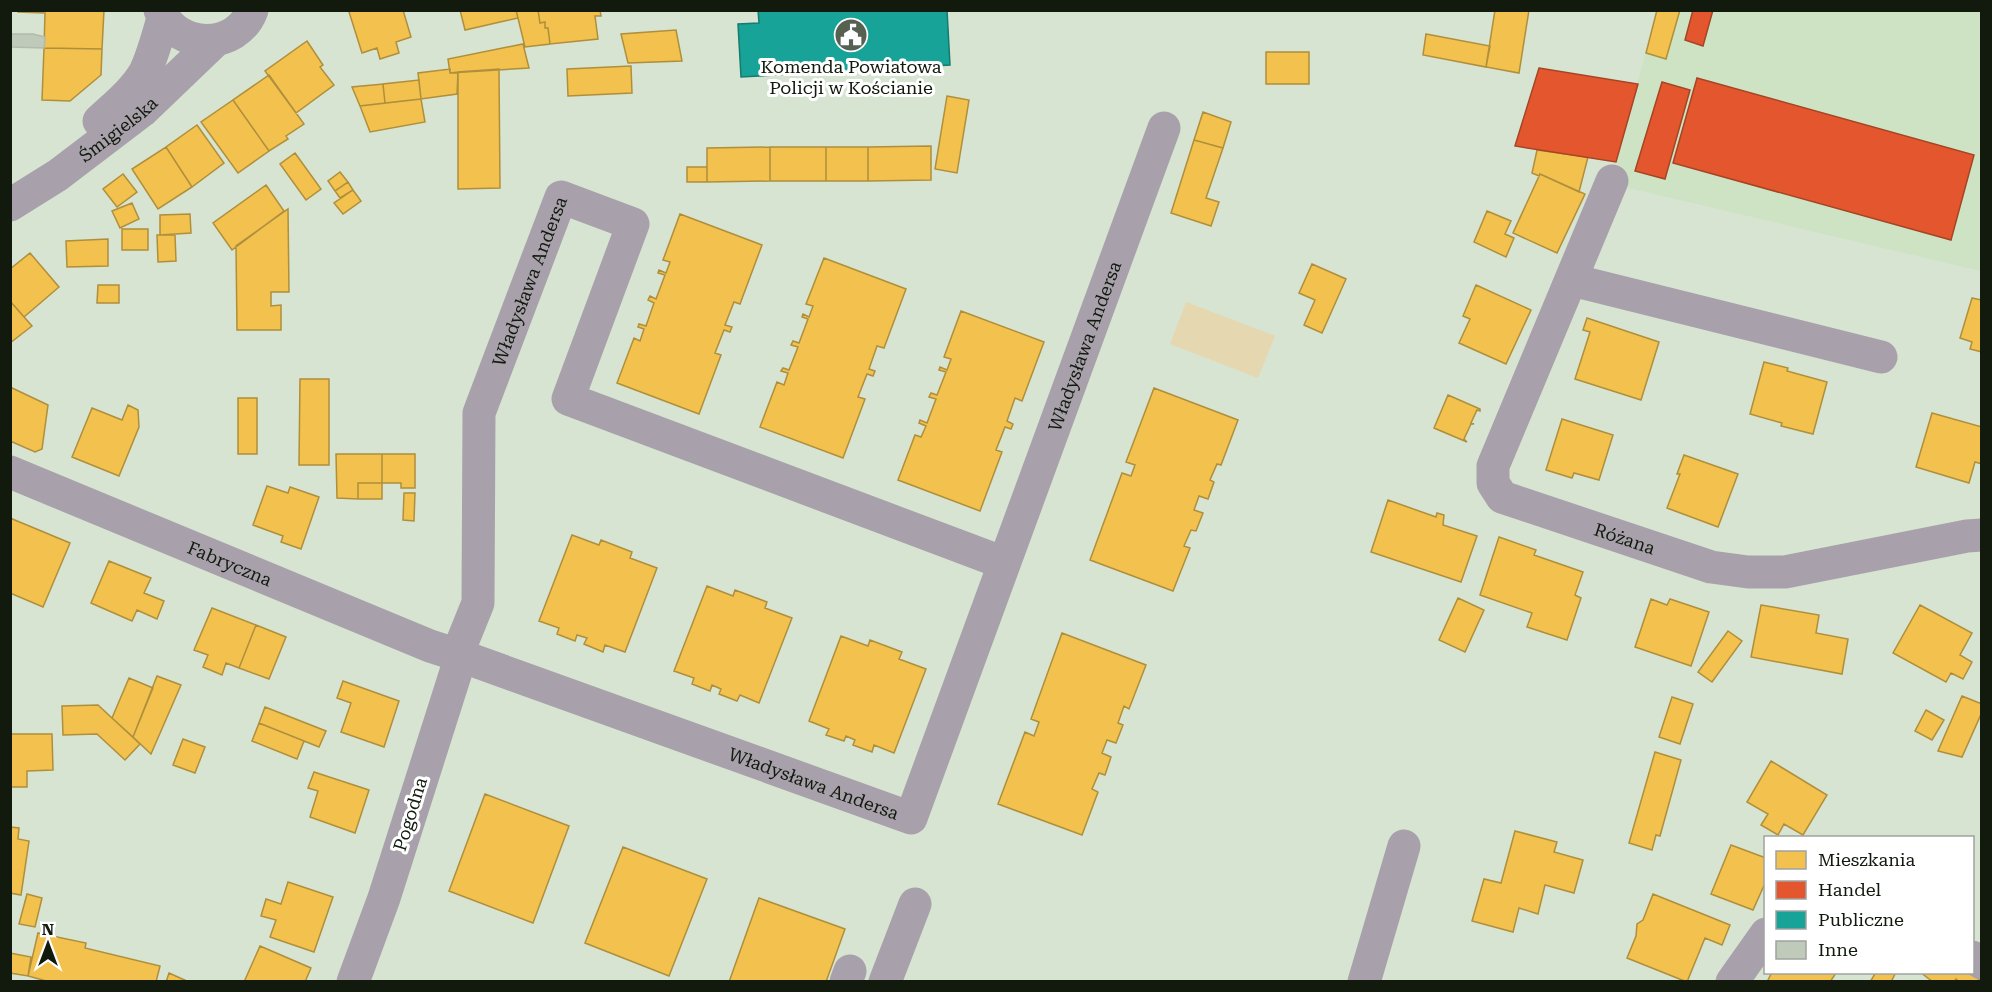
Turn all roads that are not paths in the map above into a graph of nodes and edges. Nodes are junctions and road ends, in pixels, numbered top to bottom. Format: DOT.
graph roads {
  1 [pos="254,12"];
  2 [pos="161,14"];
  3 [pos="215,41"];
  4 [pos="1164,128"];
  5 [pos="1612,181"];
  6 [pos="10,204"];
  7 [pos="1572,280"];
  8 [pos="1881,357"];
  9 [pos="10,472"];
  10 [pos="1982,535"];
  11 [pos="1004,563"];
  12 [pos="456,655"];
  13 [pos="1404,846"];
  14 [pos="915,904"];
  15 [pos="1764,937"];
  16 [pos="353,981"];
  17 [pos="885,981"];
  18 [pos="1364,981"];
  19 [pos="1732,981"];
  1 -- 3 [label="street, Śmigielska"];
  2 -- 3 [label="street"];
  2 -- 6 [label="street, Śmigielska"];
  3 -- 6 [label="street, Śmigielska"];
  4 -- 11 [label="street, Władysława Andersa"];
  5 -- 7 [label="street, Różana"];
  7 -- 8 [label="street"];
  7 -- 10 [label="street, Różana"];
  9 -- 12 [label="street, Fabryczna"];
  11 -- 12 [label="street, Władysława Andersa"];
  11 -- 12 [label="street, Władysława Andersa"];
  12 -- 16 [label="street, Pogodna"];
  13 -- 18 [label="street"];
  14 -- 17 [label="street"];
  15 -- 19 [label="street"];
}
